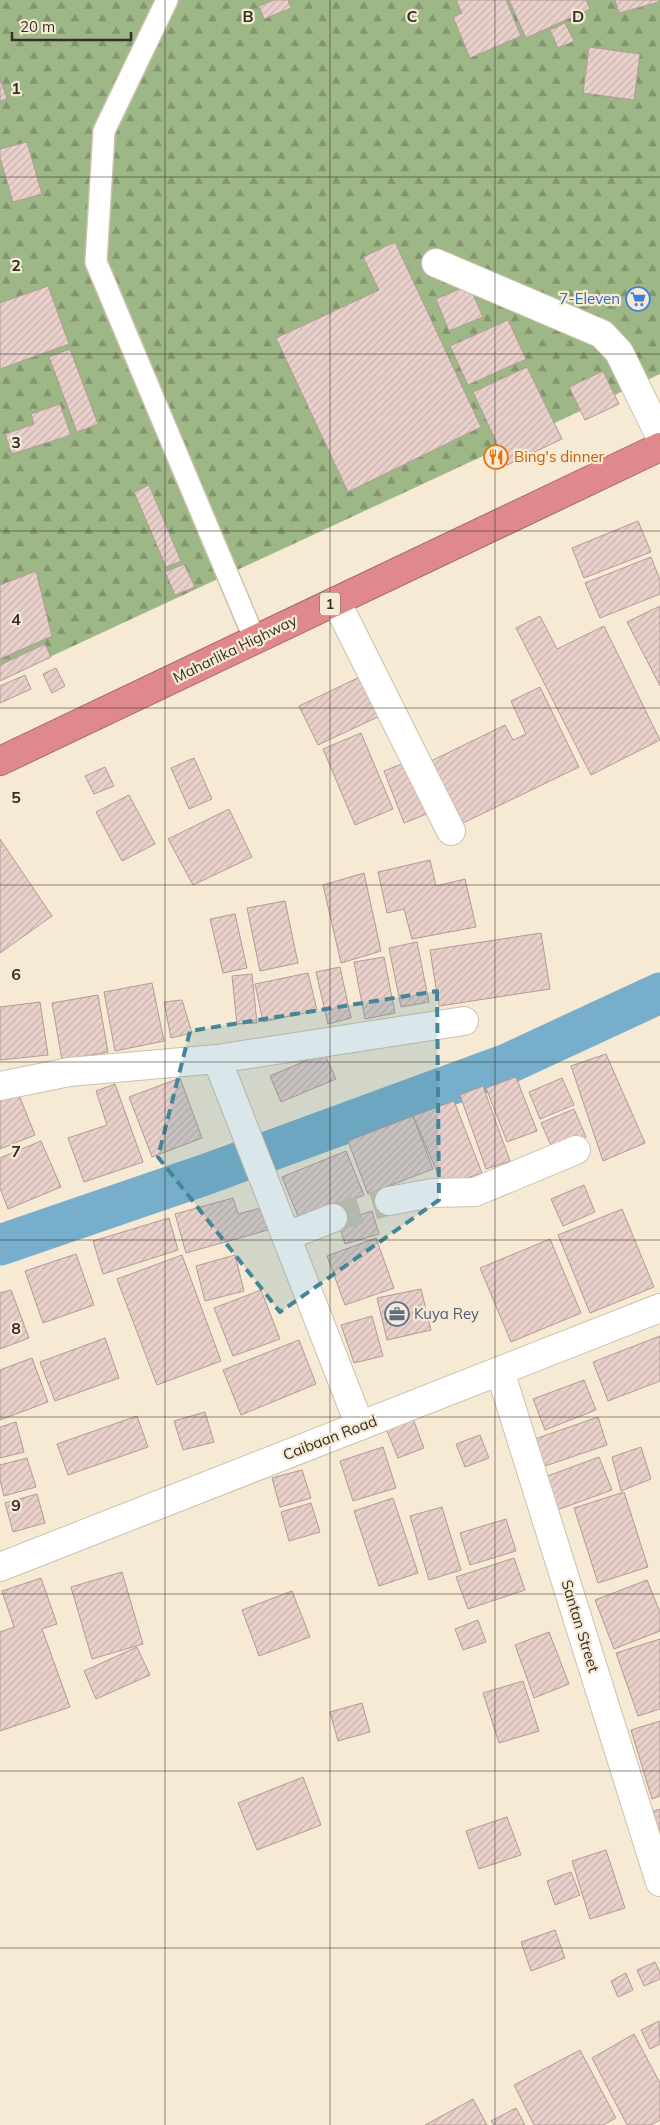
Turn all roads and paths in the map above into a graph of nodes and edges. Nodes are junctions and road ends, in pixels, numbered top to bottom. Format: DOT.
graph roads {
  1 [pos="167,0"];
  2 [pos="436,263"];
  3 [pos="660,436"];
  4 [pos="660,447"];
  5 [pos="336,601"];
  6 [pos="255,640"];
  7 [pos="0,761"];
  8 [pos="451,830"];
  9 [pos="464,1021"];
  10 [pos="217,1059"];
  11 [pos="0,1086"];
  12 [pos="576,1150"];
  13 [pos="389,1201"];
  14 [pos="333,1218"];
  15 [pos="287,1236"];
  16 [pos="660,1308"];
  17 [pos="500,1371"];
  18 [pos="360,1426"];
  19 [pos="0,1567"];
  20 [pos="660,1882"];
  1 -- 6 [label="lane"];
  2 -- 3 [label="street"];
  4 -- 5 [label="highway, Maharlika Highway / 1"];
  5 -- 6 [label="highway, Maharlika Highway / 1"];
  5 -- 8 [label="street"];
  6 -- 7 [label="highway, Maharlika Highway / 1"];
  9 -- 10 [label="street"];
  10 -- 11 [label="street"];
  10 -- 15 [label="street"];
  12 -- 13 [label="street"];
  14 -- 15 [label="street"];
  15 -- 18 [label="street"];
  16 -- 17 [label="street, Caibaan Road"];
  17 -- 18 [label="street, Caibaan Road"];
  17 -- 20 [label="street, Santan Street"];
  18 -- 19 [label="street, Caibaan Road"];
}
